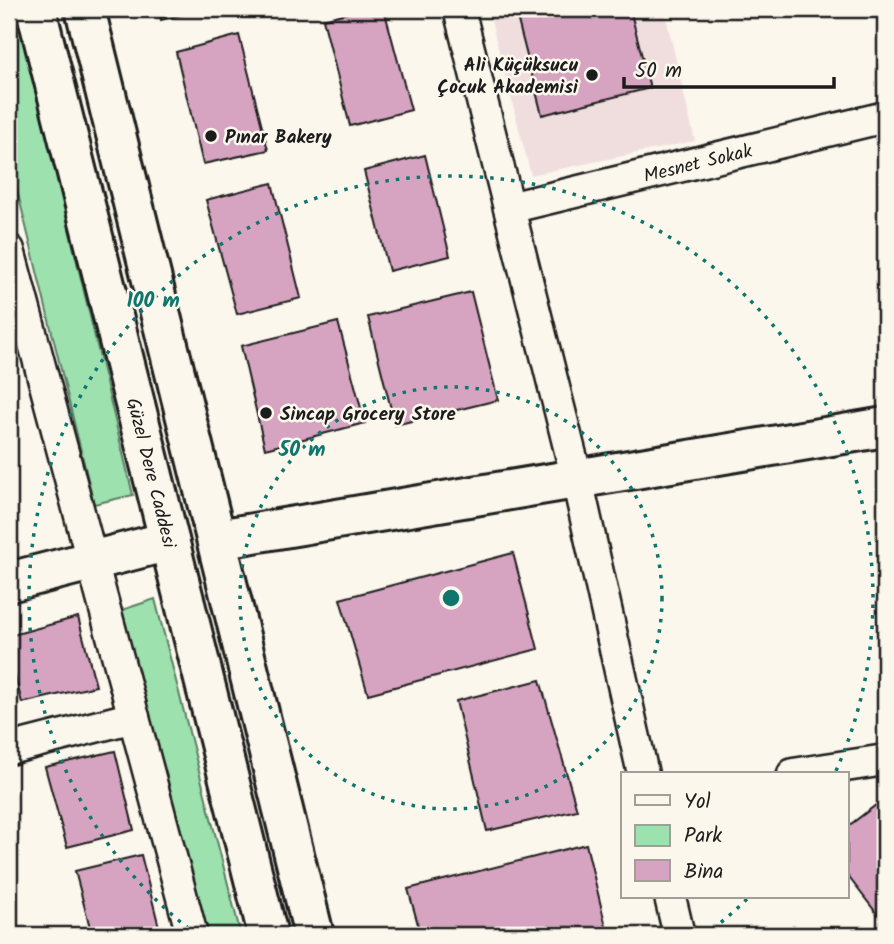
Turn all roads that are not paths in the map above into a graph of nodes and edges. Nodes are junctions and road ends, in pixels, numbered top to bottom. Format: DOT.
graph roads {
  1 [pos="36,9"];
  2 [pos="85,9"];
  3 [pos="458,9"];
  4 [pos="885,117"];
  5 [pos="509,208"];
  6 [pos="9,252"];
  7 [pos="885,427"];
  8 [pos="577,479"];
  9 [pos="218,539"];
  10 [pos="169,541"];
  11 [pos="92,561"];
  12 [pos="9,582"];
  13 [pos="134,717"];
  14 [pos="9,749"];
  15 [pos="885,760"];
  16 [pos="643,772"];
  17 [pos="806,772"];
  18 [pos="670,898"];
  19 [pos="192,935"];
  20 [pos="268,935"];
  21 [pos="314,935"];
  22 [pos="679,935"];
  1 -- 10 [label="main road, Güzel Dere Caddesi"];
  2 -- 9 [label="main road"];
  3 -- 5 [label="street"];
  4 -- 5 [label="street, Mesnet Sokak"];
  5 -- 8 [label="street"];
  6 -- 11 [label="street"];
  7 -- 8 [label="main road"];
  8 -- 9 [label="main road"];
  8 -- 16 [label="street"];
  9 -- 21 [label="main road"];
  10 -- 11 [label="main road"];
  10 -- 20 [label="main road, Güzel Dere Caddesi"];
  11 -- 12 [label="main road"];
  11 -- 13 [label="street"];
  13 -- 14 [label="street"];
  13 -- 19 [label="street"];
  15 -- 17 [label="street"];
  18 -- 22 [label="street"];
}
